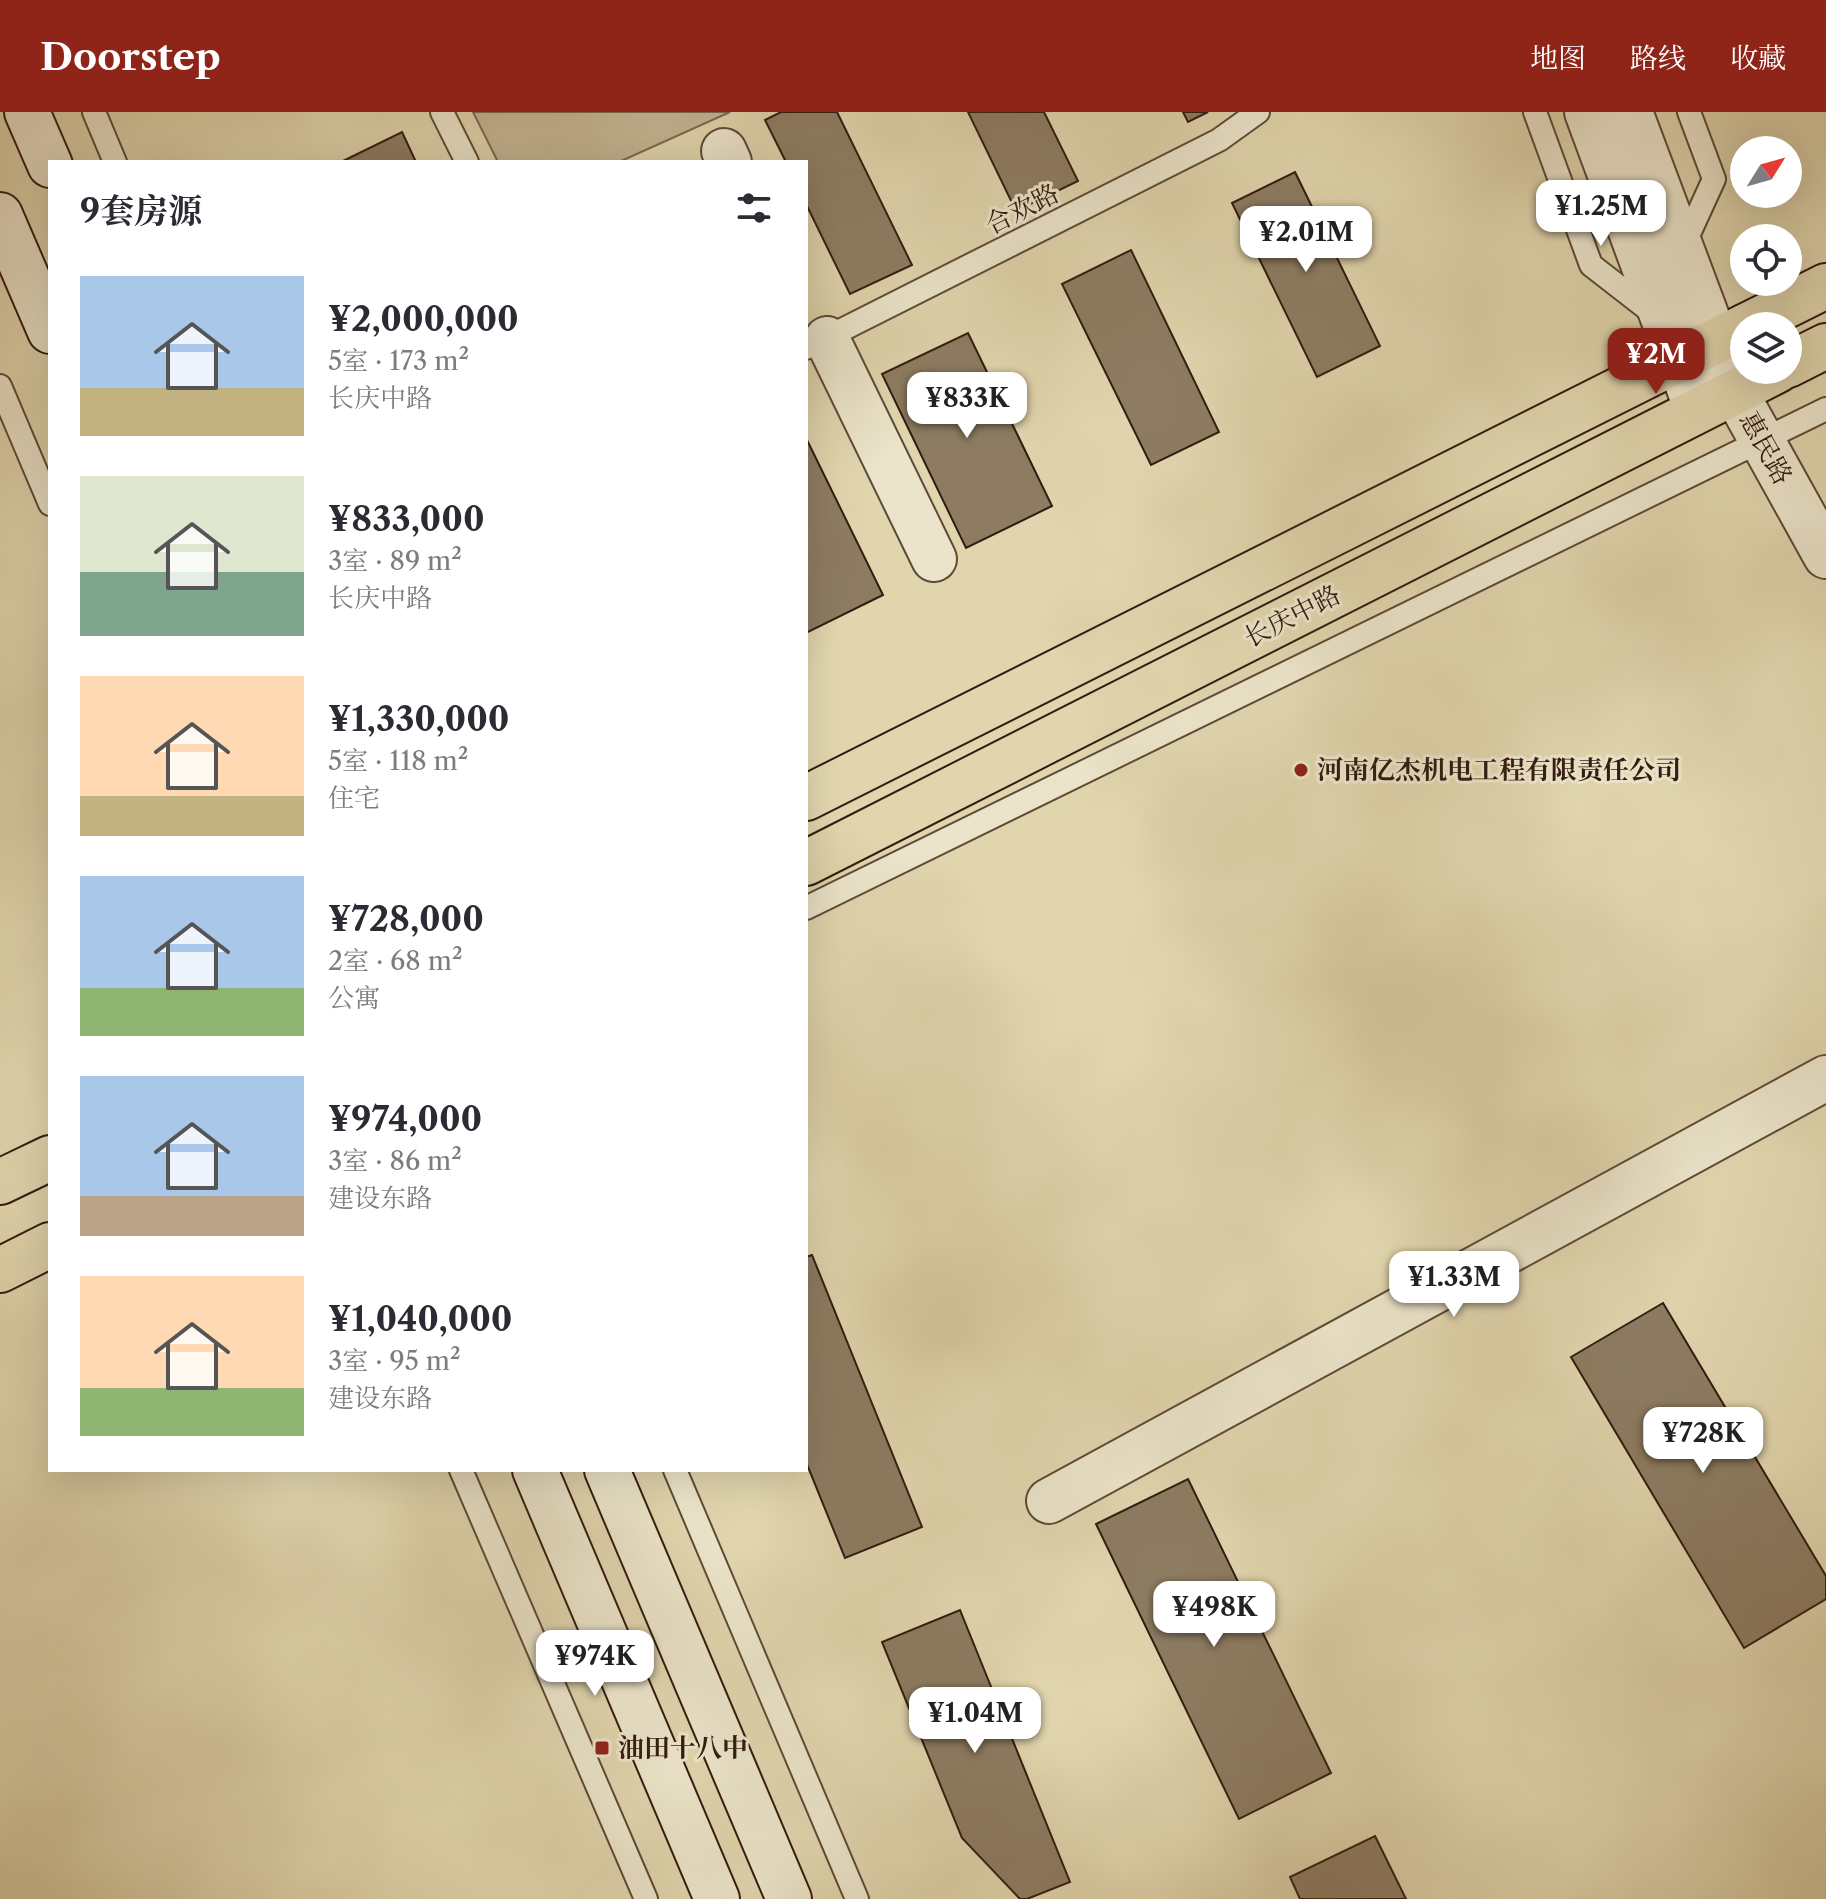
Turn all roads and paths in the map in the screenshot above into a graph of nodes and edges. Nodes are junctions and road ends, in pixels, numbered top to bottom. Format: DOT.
graph roads {
  1 [pos="27,112"];
  2 [pos="94,112"];
  3 [pos="442,112"];
  4 [pos="1258,112"];
  5 [pos="1535,112"];
  6 [pos="1587,112"];
  7 [pos="1630,112"];
  8 [pos="1689,112"];
  9 [pos="48,160"];
  10 [pos="114,160"];
  11 [pos="466,160"];
  12 [pos="0,215"];
  13 [pos="1681,250"];
  14 [pos="1826,286"];
  15 [pos="48,326"];
  16 [pos="1710,335"];
  17 [pos="814,338"];
  18 [pos="1826,346"];
  19 [pos="1802,358"];
  20 [pos="1750,384"];
  21 [pos="0,386"];
  22 [pos="1716,401"];
  23 [pos="1826,409"];
  24 [pos="1762,441"];
  25 [pos="48,499"];
  26 [pos="1826,556"];
  27 [pos="934,559"];
  28 [pos="808,797"];
  29 [pos="808,862"];
  30 [pos="808,907"];
  31 [pos="1826,1078"];
  32 [pos="48,1159"];
  33 [pos="0,1182"];
  34 [pos="48,1246"];
  35 [pos="0,1270"];
  36 [pos="462,1472"];
  37 [pos="536,1472"];
  38 [pos="608,1472"];
  39 [pos="676,1472"];
  40 [pos="1049,1501"];
  41 [pos="646,1899"];
  42 [pos="717,1899"];
  43 [pos="789,1899"];
  44 [pos="857,1899"];
  1 -- 9 [label="street"];
  2 -- 10 [label="lane"];
  3 -- 11 [label="lane"];
  4 -- 17 [label="lane, 合欢路"];
  5 -- 16 [label="lane"];
  6 -- 16 [label="street, 惠民路"];
  7 -- 13 [label="street, 惠民路"];
  8 -- 13 [label="lane"];
  12 -- 15 [label="street"];
  13 -- 16 [label="street, 惠民路"];
  14 -- 16 [label="main road"];
  16 -- 22 [label="street, 惠民路"];
  16 -- 28 [label="main road"];
  17 -- 27 [label="street"];
  18 -- 19 [label="main road"];
  20 -- 22 [label="main road, 长庆中路"];
  21 -- 25 [label="lane"];
  22 -- 24 [label="street, 惠民路"];
  22 -- 29 [label="main road, 长庆中路"];
  23 -- 24 [label="lane"];
  24 -- 26 [label="street, 惠民路"];
  24 -- 30 [label="lane"];
  31 -- 40 [label="street"];
  32 -- 33 [label="main road"];
  34 -- 35 [label="main road"];
  36 -- 41 [label="lane"];
  37 -- 42 [label="street"];
  38 -- 43 [label="street"];
  39 -- 44 [label="lane"];
}
